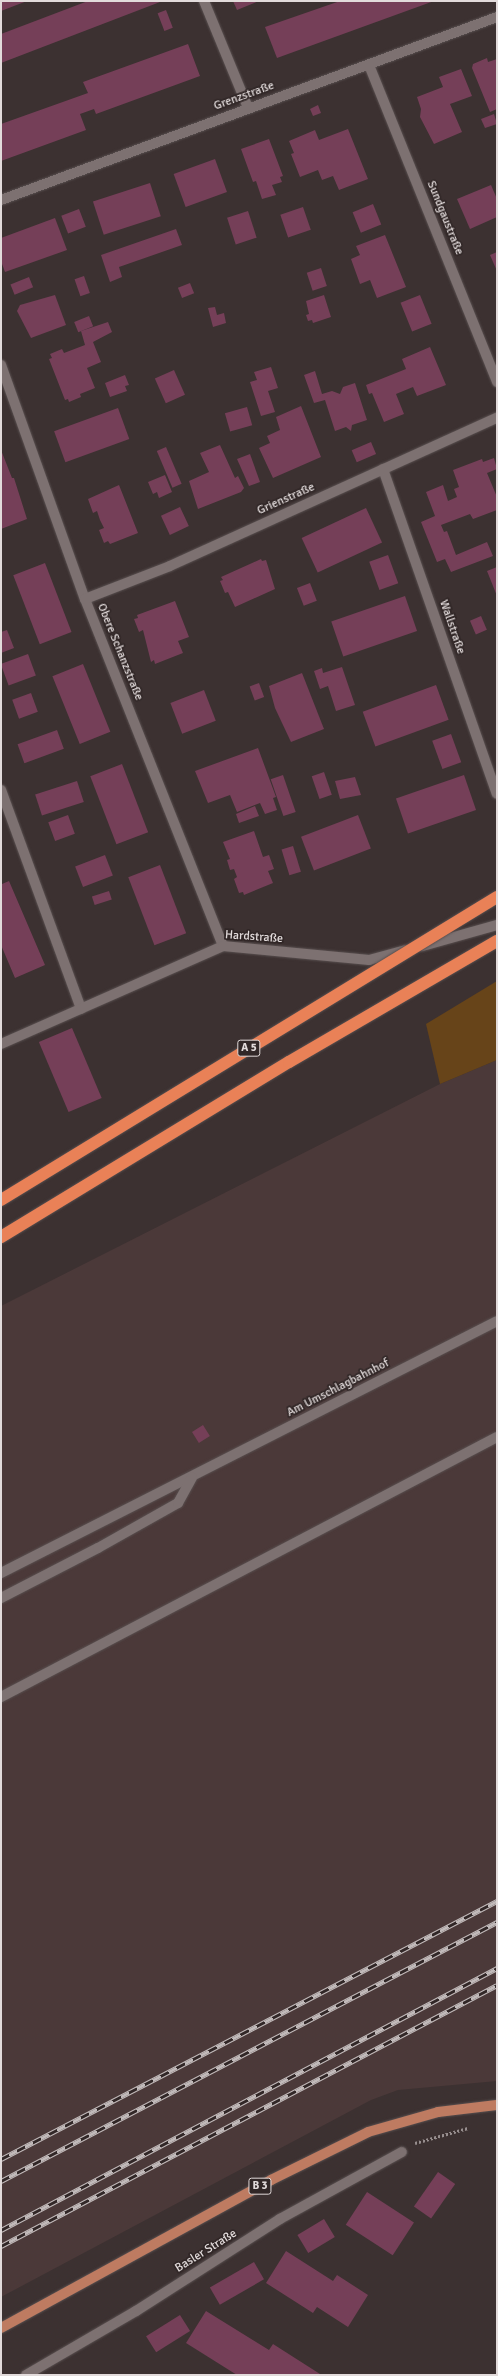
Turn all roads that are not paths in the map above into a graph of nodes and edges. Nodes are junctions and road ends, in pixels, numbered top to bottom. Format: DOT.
graph roads {
  1 [pos="204,1"];
  2 [pos="497,18"];
  3 [pos="368,65"];
  4 [pos="248,108"];
  5 [pos="1,200"];
  6 [pos="1,365"];
  7 [pos="497,382"];
  8 [pos="497,418"];
  9 [pos="383,469"];
  10 [pos="85,599"];
  11 [pos="1,790"];
  12 [pos="497,794"];
  13 [pos="497,896"];
  14 [pos="497,925"];
  15 [pos="497,941"];
  16 [pos="223,946"];
  17 [pos="81,1009"];
  18 [pos="1,1044"];
  19 [pos="1,1200"];
  20 [pos="1,1237"];
  21 [pos="497,1321"];
  22 [pos="497,1437"];
  23 [pos="192,1478"];
  24 [pos="1,1574"];
  25 [pos="1,1598"];
  26 [pos="1,1697"];
  27 [pos="497,2105"];
  28 [pos="402,2152"];
  29 [pos="1,2328"];
  30 [pos="26,2375"];
  1 -- 4 [label="street"];
  2 -- 3 [label="street, Grenzstraße"];
  3 -- 4 [label="street, Grenzstraße"];
  3 -- 7 [label="street, Sundgaustraße"];
  4 -- 5 [label="street, Grenzstraße"];
  6 -- 10 [label="street, Obere Schanzstraße"];
  8 -- 9 [label="street, Grienstraße"];
  9 -- 10 [label="street, Grienstraße"];
  9 -- 12 [label="street, Wallstraße"];
  10 -- 16 [label="street, Obere Schanzstraße"];
  11 -- 17 [label="street"];
  13 -- 19 [label="highway, A 5, bridge"];
  14 -- 16 [label="street, Hardstraße"];
  15 -- 20 [label="highway"];
  16 -- 17 [label="street, Hardstraße"];
  17 -- 18 [label="street, Hardstraße"];
  21 -- 23 [label="street, Am Umschlagbahnhof"];
  22 -- 26 [label="street"];
  23 -- 24 [label="street, Am Umschlagbahnhof"];
  23 -- 25 [label="street"];
  27 -- 29 [label="main road, B 3"];
  28 -- 30 [label="street, Basler Straße"];
}
